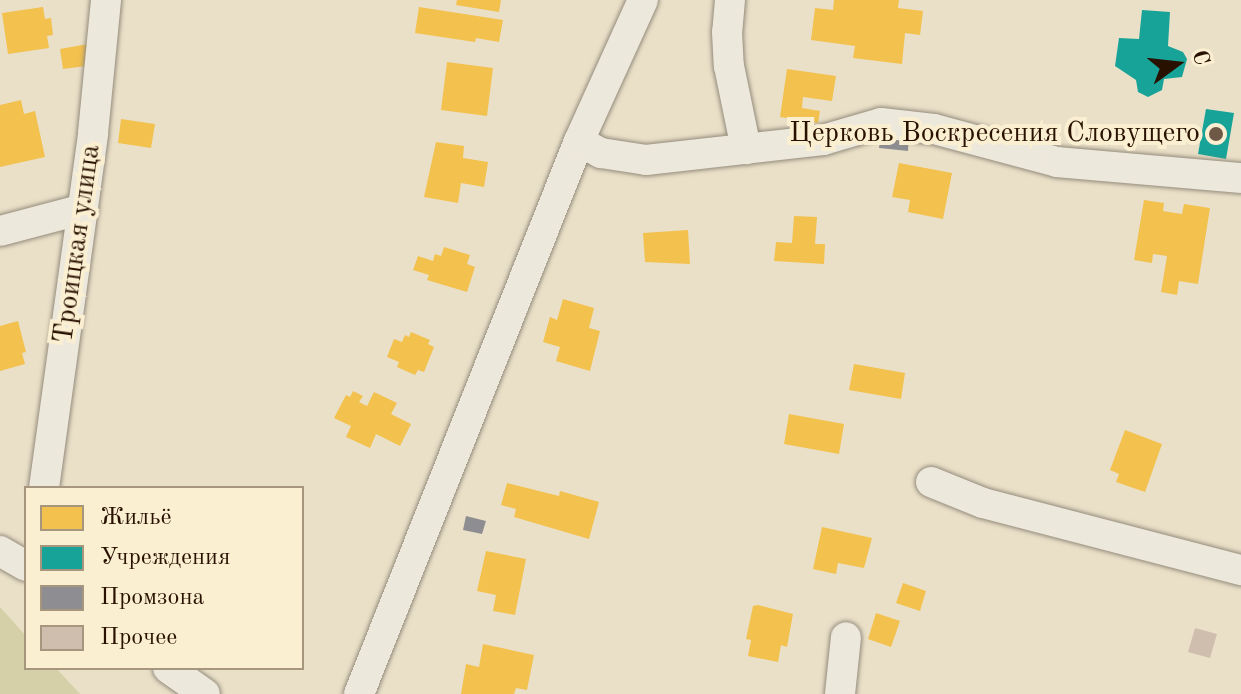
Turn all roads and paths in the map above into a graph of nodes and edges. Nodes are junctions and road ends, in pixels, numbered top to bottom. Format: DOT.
graph roads {
  1 [pos="106,0"];
  2 [pos="643,0"];
  3 [pos="730,0"];
  4 [pos="579,141"];
  5 [pos="746,149"];
  6 [pos="1241,178"];
  7 [pos="83,209"];
  8 [pos="0,231"];
  9 [pos="931,482"];
  10 [pos="44,486"];
  11 [pos="1241,570"];
  12 [pos="846,637"];
  13 [pos="171,670"];
  14 [pos="205,694"];
  15 [pos="359,694"];
  16 [pos="840,694"];
  1 -- 7 [label="street, Троицкая улица"];
  2 -- 4 [label="street"];
  3 -- 5 [label="street"];
  4 -- 5 [label="street"];
  4 -- 15 [label="street"];
  5 -- 6 [label="street"];
  7 -- 8 [label="street"];
  7 -- 10 [label="street, Троицкая улица"];
  9 -- 11 [label="street"];
  12 -- 16 [label="street"];
  13 -- 14 [label="street"];
}
